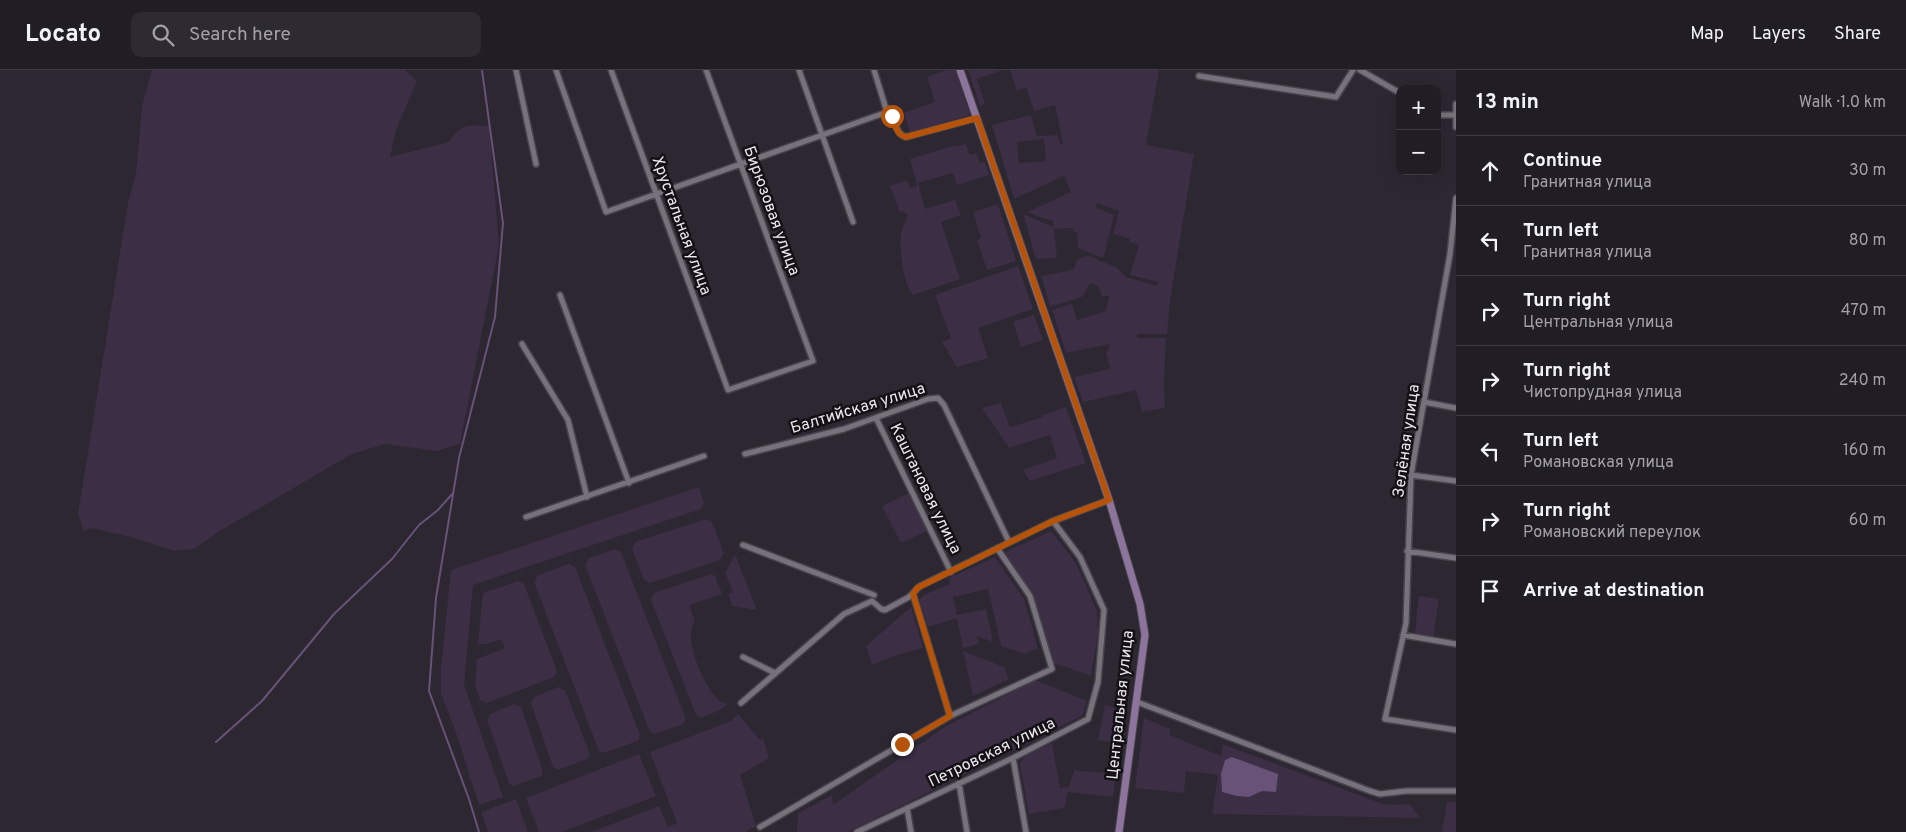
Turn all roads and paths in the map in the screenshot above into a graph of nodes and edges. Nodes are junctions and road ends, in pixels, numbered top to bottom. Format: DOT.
graph roads {
  1 [pos="516,70"];
  2 [pos="556,70"];
  3 [pos="611,70"];
  4 [pos="706,70"];
  5 [pos="799,70"];
  6 [pos="874,70"];
  7 [pos="960,70"];
  8 [pos="1353,70"];
  9 [pos="1360,70"];
  10 [pos="1199,76"];
  11 [pos="1396,91"];
  12 [pos="1456,104"];
  13 [pos="888,112"];
  14 [pos="1441,115"];
  15 [pos="1455,115"];
  16 [pos="977,118"];
  17 [pos="1456,127"];
  18 [pos="822,136"];
  19 [pos="536,164"];
  20 [pos="740,165"];
  21 [pos="657,194"];
  22 [pos="1456,198"];
  23 [pos="853,222"];
  24 [pos="1453,254"];
  25 [pos="560,295"];
  26 [pos="522,344"];
  27 [pos="728,390"];
  28 [pos="1424,402"];
  29 [pos="1456,408"];
  30 [pos="876,418"];
  31 [pos="745,454"];
  32 [pos="704,456"];
  33 [pos="1411,475"];
  34 [pos="1456,481"];
  35 [pos="629,483"];
  36 [pos="587,497"];
  37 [pos="1109,500"];
  38 [pos="526,517"];
  39 [pos="1053,521"];
  40 [pos="1009,542"];
  41 [pos="743,545"];
  42 [pos="997,548"];
  43 [pos="1407,551"];
  44 [pos="1456,558"];
  45 [pos="951,572"];
  46 [pos="913,594"];
  47 [pos="874,595"];
  48 [pos="1403,635"];
  49 [pos="1456,644"];
  50 [pos="743,657"];
  51 [pos="775,673"];
  52 [pos="1137,702"];
  53 [pos="741,703"];
  54 [pos="950,716"];
  55 [pos="1456,730"];
  56 [pos="1013,758"];
  57 [pos="959,784"];
  58 [pos="1456,791"];
  59 [pos="907,808"];
  60 [pos="760,827"];
  61 [pos="858,832"];
  62 [pos="911,832"];
  63 [pos="967,832"];
  64 [pos="1026,832"];
  65 [pos="1119,832"];
  1 -- 19 [label="street"];
  2 -- 21 [label="street"];
  3 -- 21 [label="street, Хрустальная улица"];
  4 -- 20 [label="street, Бирюзовая улица"];
  5 -- 18 [label="street"];
  6 -- 13 [label="street"];
  7 -- 16 [label="main road, Центральная улица"];
  8 -- 10 [label="street"];
  9 -- 11 [label="street"];
  12 -- 15 [label="street"];
  13 -- 16 [label="street"];
  13 -- 18 [label="street"];
  14 -- 15 [label="street"];
  15 -- 17 [label="street"];
  16 -- 37 [label="main road, Центральная улица"];
  18 -- 20 [label="street"];
  18 -- 23 [label="street"];
  20 -- 21 [label="street"];
  20 -- 27 [label="street, Бирюзовая улица"];
  21 -- 27 [label="street, Хрустальная улица"];
  22 -- 24 [label="street, Зелёная улица"];
  24 -- 28 [label="street, Зелёная улица"];
  25 -- 35 [label="street"];
  26 -- 36 [label="street"];
  28 -- 29 [label="street"];
  28 -- 33 [label="street, Зелёная улица"];
  30 -- 31 [label="street, Балтийская улица"];
  30 -- 40 [label="street, Балтийская улица"];
  30 -- 45 [label="street, Каштановая улица"];
  32 -- 35 [label="street"];
  33 -- 34 [label="street"];
  33 -- 43 [label="street, Зелёная улица"];
  35 -- 36 [label="street"];
  36 -- 38 [label="street"];
  37 -- 39 [label="street"];
  37 -- 52 [label="main road, Центральная улица"];
  39 -- 40 [label="street"];
  39 -- 56 [label="street, Петровская улица"];
  40 -- 42 [label="street"];
  41 -- 47 [label="street"];
  42 -- 45 [label="street"];
  42 -- 54 [label="street"];
  43 -- 44 [label="street"];
  43 -- 48 [label="street, Зелёная улица"];
  45 -- 46 [label="street"];
  46 -- 51 [label="street"];
  46 -- 54 [label="street"];
  48 -- 49 [label="street"];
  48 -- 55 [label="street, Зелёная улица"];
  50 -- 51 [label="street"];
  51 -- 53 [label="street"];
  52 -- 58 [label="street"];
  52 -- 65 [label="main road, Центральная улица"];
  54 -- 60 [label="street"];
  56 -- 57 [label="street, Петровская улица"];
  56 -- 64 [label="street"];
  57 -- 59 [label="street, Петровская улица"];
  57 -- 63 [label="street"];
  59 -- 61 [label="street, Петровская улица"];
  59 -- 62 [label="street"];
}
